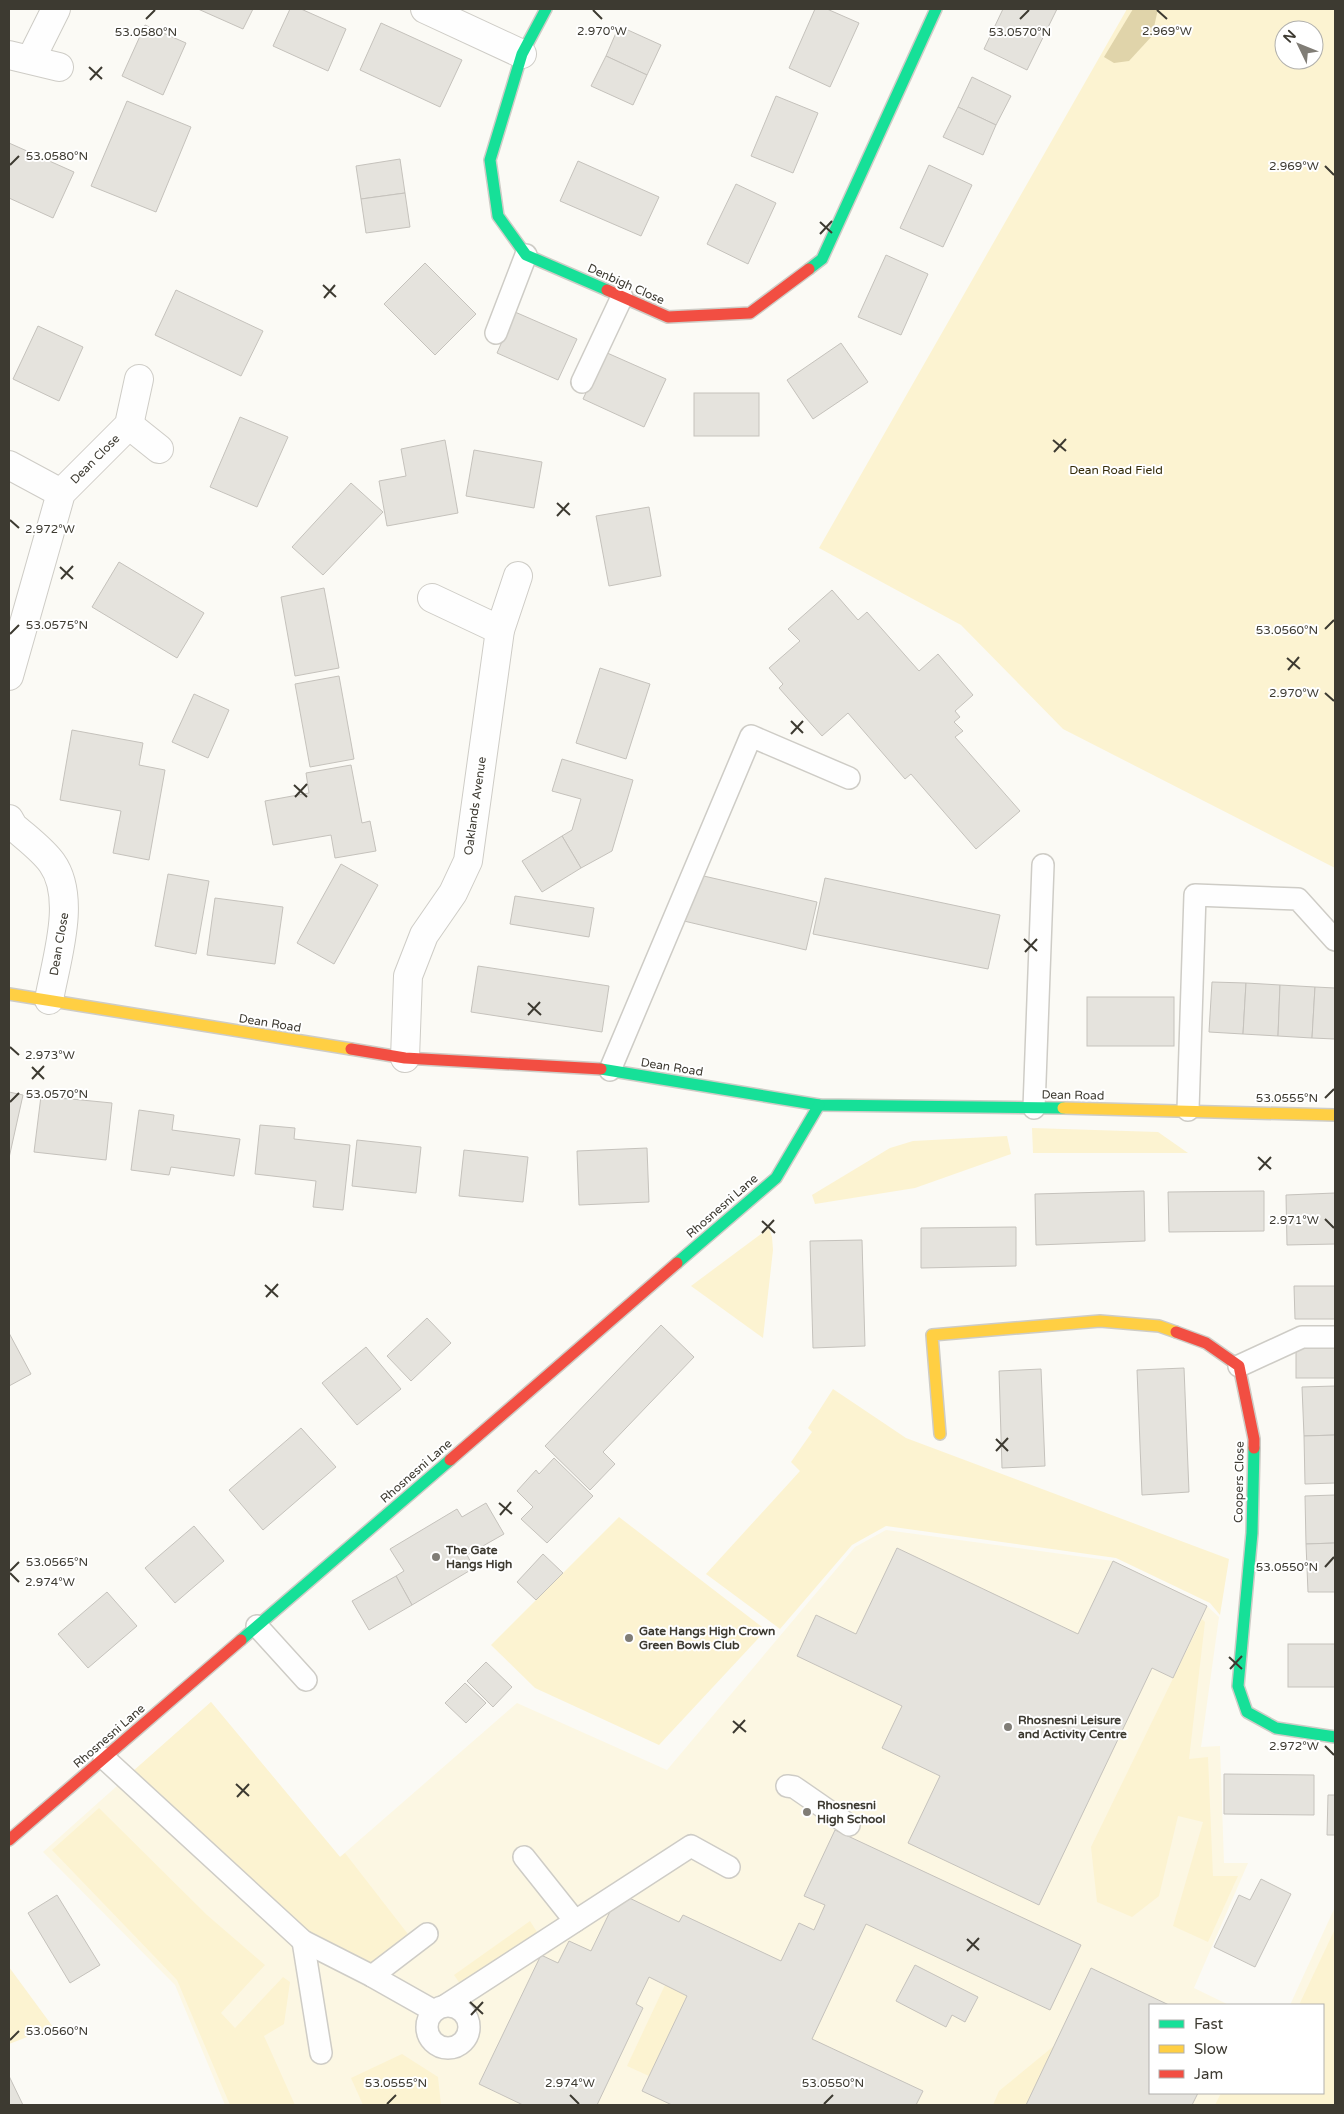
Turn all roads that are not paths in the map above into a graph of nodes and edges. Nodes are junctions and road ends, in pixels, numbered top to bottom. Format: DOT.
graph roads {
  1 [pos="56,9"];
  2 [pos="425,9"];
  3 [pos="546,9"];
  4 [pos="936,9"];
  5 [pos="522,54"];
  6 [pos="20,57"];
  7 [pos="59,67"];
  8 [pos="526,255"];
  9 [pos="622,297"];
  10 [pos="496,333"];
  11 [pos="139,379"];
  12 [pos="582,382"];
  13 [pos="129,425"];
  14 [pos="159,449"];
  15 [pos="9,465"];
  16 [pos="61,493"];
  17 [pos="518,576"];
  18 [pos="432,598"];
  19 [pos="500,630"];
  20 [pos="9,676"];
  21 [pos="849,778"];
  22 [pos="9,819"];
  23 [pos="1043,865"];
  24 [pos="1335,940"];
  25 [pos="9,994"];
  26 [pos="48,1000"];
  27 [pos="405,1058"];
  28 [pos="610,1070"];
  29 [pos="819,1105"];
  30 [pos="1034,1108"];
  31 [pos="1188,1110"];
  32 [pos="1335,1116"];
  33 [pos="1335,1337"];
  34 [pos="1238,1366"];
  35 [pos="940,1434"];
  36 [pos="257,1626"];
  37 [pos="306,1680"];
  38 [pos="1335,1737"];
  39 [pos="104,1758"];
  40 [pos="787,1786"];
  41 [pos="849,1825"];
  42 [pos="9,1840"];
  43 [pos="524,1857"];
  44 [pos="729,1867"];
  45 [pos="576,1921"];
  46 [pos="427,1934"];
  47 [pos="303,1942"];
  48 [pos="372,1976"];
  49 [pos="321,2053"];
  1 -- 6 [label="street"];
  2 -- 5 [label="street"];
  3 -- 5 [label="street"];
  4 -- 9 [label="street, Denbigh Close"];
  5 -- 8 [label="street"];
  6 -- 7 [label="street"];
  8 -- 9 [label="street, Denbigh Close"];
  8 -- 10 [label="lane"];
  9 -- 12 [label="lane"];
  11 -- 13 [label="street, Dean Close"];
  13 -- 14 [label="street, Dean Close"];
  13 -- 16 [label="street, Dean Close"];
  15 -- 16 [label="street, Dean Close"];
  16 -- 20 [label="street, Dean Close"];
  17 -- 19 [label="street, Oaklands Avenue"];
  18 -- 19 [label="street"];
  19 -- 27 [label="street, Oaklands Avenue"];
  21 -- 28 [label="lane"];
  22 -- 26 [label="street, Dean Close"];
  23 -- 30 [label="lane"];
  24 -- 31 [label="lane"];
  25 -- 26 [label="street, Dean Road"];
  26 -- 27 [label="street, Dean Road"];
  27 -- 28 [label="street, Dean Road"];
  28 -- 29 [label="street, Dean Road"];
  29 -- 30 [label="street, Dean Road"];
  29 -- 36 [label="street, Rhosnesni Lane"];
  30 -- 31 [label="street, Dean Road"];
  31 -- 32 [label="street, Dean Road"];
  33 -- 34 [label="lane"];
  34 -- 35 [label="street"];
  34 -- 38 [label="street, Coopers Close"];
  36 -- 37 [label="lane"];
  36 -- 39 [label="street, Rhosnesni Lane"];
  39 -- 42 [label="street, Rhosnesni Lane"];
  39 -- 47 [label="lane"];
  40 -- 41 [label="lane"];
  43 -- 45 [label="lane"];
  44 -- 45 [label="lane"];
  45 -- 48 [label="lane"];
  46 -- 48 [label="lane"];
  47 -- 48 [label="lane"];
  47 -- 49 [label="lane"];
}
